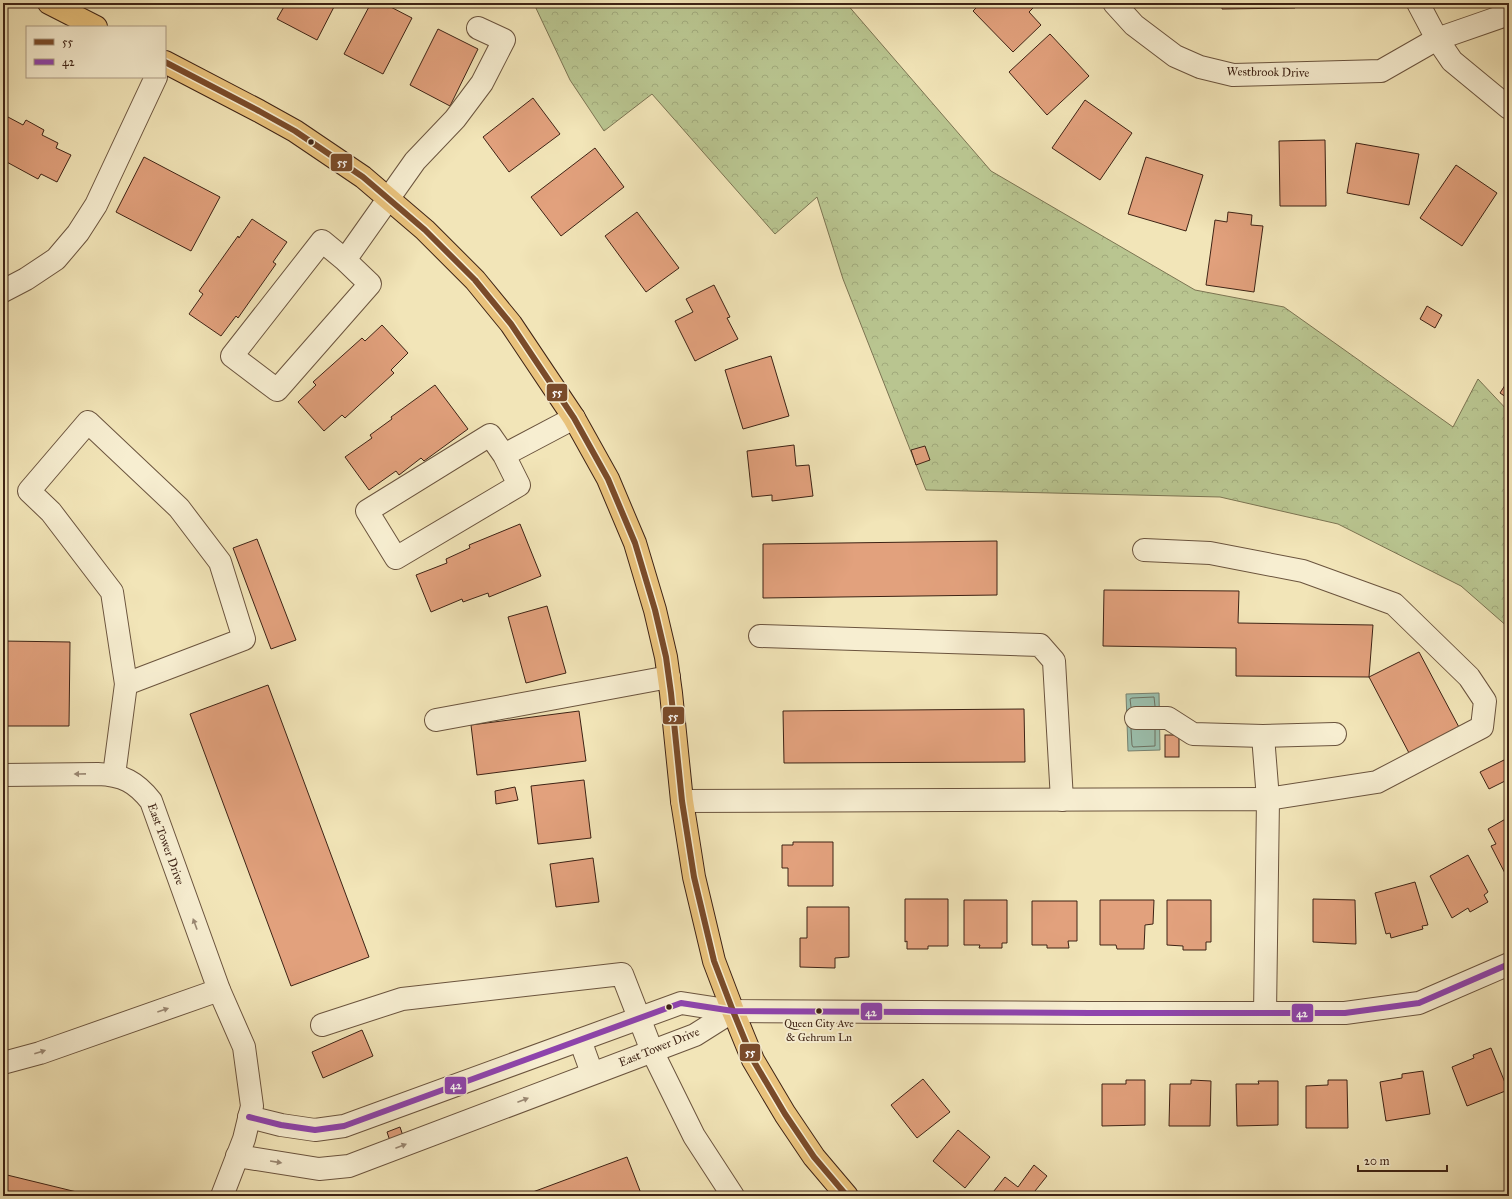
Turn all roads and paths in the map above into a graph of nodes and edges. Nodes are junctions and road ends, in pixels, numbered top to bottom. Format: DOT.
graph roads {
  1 [pos="49,3"];
  2 [pos="1114,3"];
  3 [pos="1418,3"];
  4 [pos="1509,14"];
  5 [pos="94,26"];
  6 [pos="478,28"];
  7 [pos="1437,39"];
  8 [pos="166,63"];
  9 [pos="156,78"];
  10 [pos="1509,108"];
  11 [pos="389,200"];
  12 [pos="345,260"];
  13 [pos="3,291"];
  14 [pos="574,418"];
  15 [pos="504,455"];
  16 [pos="1144,550"];
  17 [pos="760,636"];
  18 [pos="669,677"];
  19 [pos="126,684"];
  20 [pos="1136,718"];
  21 [pos="436,720"];
  22 [pos="1335,734"];
  23 [pos="1262,736"];
  24 [pos="3,775"];
  25 [pos="114,775"];
  26 [pos="1268,799"];
  27 [pos="1062,800"];
  28 [pos="682,801"];
  29 [pos="1509,964"];
  30 [pos="219,990"];
  31 [pos="732,1011"];
  32 [pos="1265,1013"];
  33 [pos="640,1018"];
  34 [pos="322,1025"];
  35 [pos="580,1040"];
  36 [pos="652,1051"];
  37 [pos="3,1063"];
  38 [pos="592,1073"];
  39 [pos="249,1117"];
  40 [pos="237,1156"];
  41 [pos="222,1196"];
  42 [pos="733,1196"];
  43 [pos="847,1196"];
  1 -- 5 [label="main road"];
  2 -- 7 [label="street, Westbrook Drive"];
  3 -- 7 [label="street"];
  4 -- 7 [label="street, Westbrook Drive"];
  6 -- 11 [label="street"];
  7 -- 10 [label="street"];
  8 -- 11 [label="main road"];
  9 -- 13 [label="street"];
  11 -- 12 [label="street"];
  11 -- 14 [label="main road"];
  12 -- 12 [label="street"];
  14 -- 15 [label="street"];
  14 -- 18 [label="main road"];
  15 -- 15 [label="street"];
  16 -- 26 [label="street"];
  17 -- 27 [label="street"];
  18 -- 21 [label="street"];
  18 -- 28 [label="main road"];
  19 -- 19 [label="street"];
  19 -- 25 [label="street"];
  20 -- 23 [label="street"];
  22 -- 23 [label="street"];
  23 -- 26 [label="street"];
  25 -- 24 [label="street, East Tower Drive, one-way"];
  30 -- 25 [label="street, East Tower Drive, one-way"];
  26 -- 27 [label="street"];
  26 -- 32 [label="street"];
  27 -- 28 [label="street"];
  28 -- 31 [label="main road"];
  29 -- 32 [label="street"];
  37 -- 30 [label="street, one-way"];
  30 -- 39 [label="street, East Tower Drive"];
  31 -- 32 [label="street"];
  31 -- 33 [label="street"];
  31 -- 36 [label="street, East Tower Drive"];
  31 -- 43 [label="main road"];
  33 -- 34 [label="street"];
  33 -- 35 [label="street"];
  33 -- 36 [label="street"];
  35 -- 38 [label="street"];
  35 -- 39 [label="street"];
  36 -- 38 [label="street, East Tower Drive"];
  36 -- 42 [label="street"];
  40 -- 38 [label="street, East Tower Drive, one-way"];
  39 -- 40 [label="street, East Tower Drive"];
  40 -- 41 [label="street, East Tower Drive"];
}
